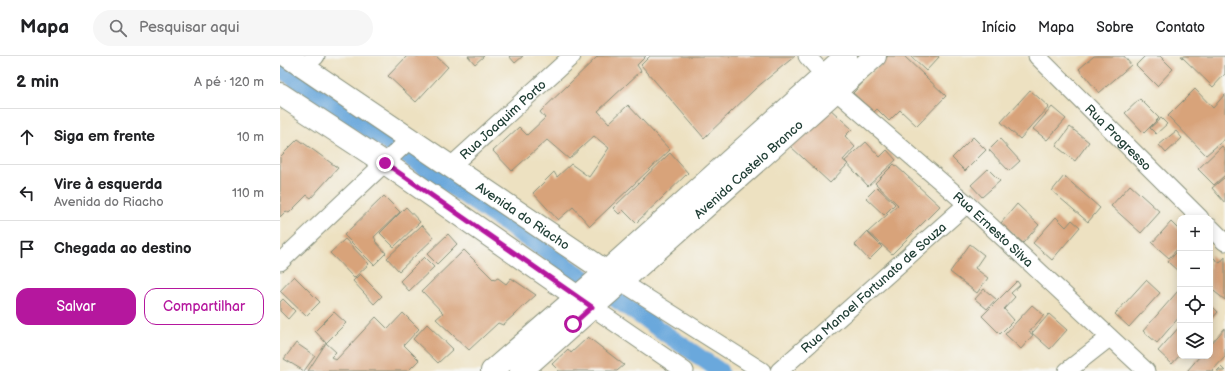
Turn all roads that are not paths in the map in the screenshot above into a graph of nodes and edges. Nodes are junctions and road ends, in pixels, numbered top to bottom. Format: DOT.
graph roads {
  1 [pos="572,56"];
  2 [pos="807,56"];
  3 [pos="846,56"];
  4 [pos="875,56"];
  5 [pos="1037,56"];
  6 [pos="302,60"];
  7 [pos="830,84"];
  8 [pos="280,94"];
  9 [pos="408,142"];
  10 [pos="389,160"];
  11 [pos="450,167"];
  12 [pos="968,204"];
  13 [pos="1197,215"];
  14 [pos="1213,230"];
  15 [pos="1225,242"];
  16 [pos="280,262"];
  17 [pos="599,289"];
  18 [pos="1108,338"];
  19 [pos="492,371"];
  20 [pos="521,371"];
  21 [pos="685,371"];
  22 [pos="762,371"];
  23 [pos="778,371"];
  24 [pos="1066,371"];
  25 [pos="1146,371"];
  1 -- 11 [label="street, Rua Joaquim Porto"];
  2 -- 7 [label="street, Rua Ernesto Silva"];
  3 -- 7 [label="main road, Avenida Castelo Branco"];
  4 -- 7 [label="main road, Avenida Castelo Branco"];
  5 -- 13 [label="street, Rua Progresso"];
  6 -- 9 [label="main road, Avenida do Riacho"];
  7 -- 12 [label="street, Rua Ernesto Silva"];
  7 -- 17 [label="main road, Avenida Castelo Branco"];
  8 -- 10 [label="main road, Avenida do Riacho"];
  9 -- 10 [label="street"];
  9 -- 11 [label="main road, Avenida do Riacho"];
  10 -- 16 [label="street"];
  10 -- 17 [label="main road, Avenida do Riacho"];
  11 -- 17 [label="main road, Avenida do Riacho"];
  12 -- 18 [label="street, Rua Ernesto Silva"];
  12 -- 23 [label="street, Rua Manoel Fortunato de Souza"];
  14 -- 15 [label="street"];
  17 -- 19 [label="main road"];
  17 -- 20 [label="main road"];
  17 -- 21 [label="street, Avenida do Riacho"];
  17 -- 22 [label="street, Avenida do Riacho"];
  18 -- 24 [label="street"];
  18 -- 25 [label="street, Rua Ernesto Silva"];
}
